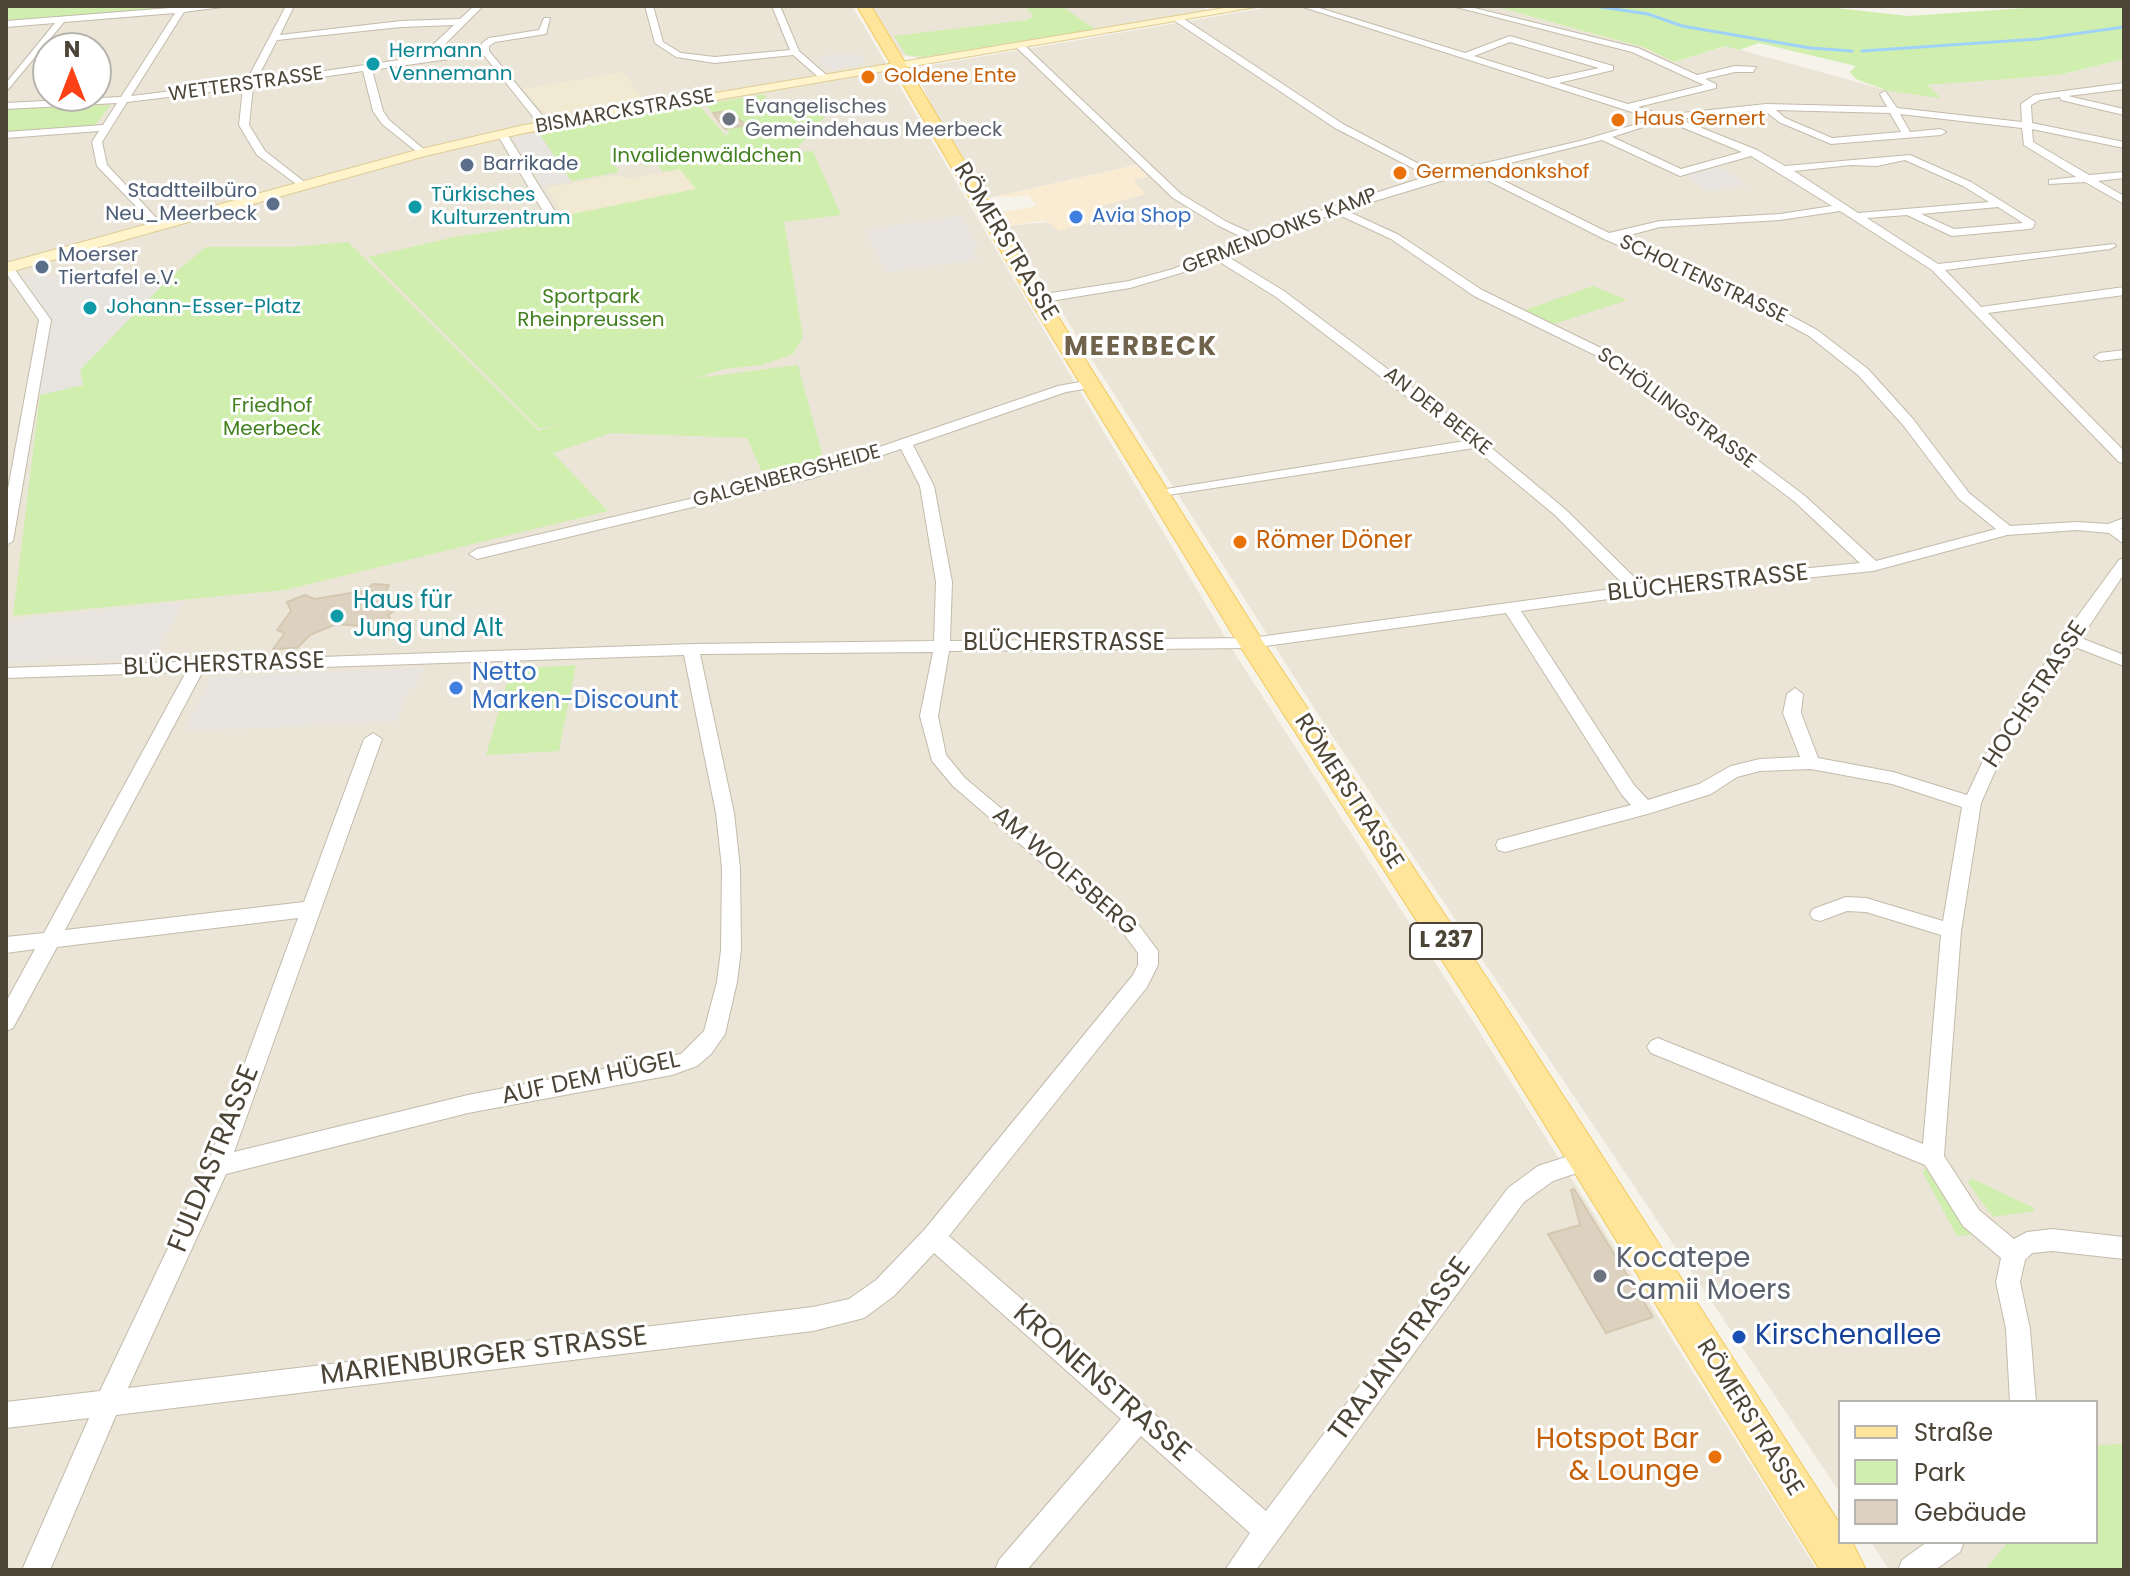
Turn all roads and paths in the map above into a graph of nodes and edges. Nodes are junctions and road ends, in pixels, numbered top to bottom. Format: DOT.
graph roads {
  1 [pos="226,6"];
  2 [pos="290,6"];
  3 [pos="479,6"];
  4 [pos="649,6"];
  5 [pos="776,6"];
  6 [pos="864,6"];
  7 [pos="1256,6"];
  8 [pos="1304,6"];
  9 [pos="1456,6"];
  10 [pos="181,10"];
  11 [pos="62,19"];
  12 [pos="1178,19"];
  13 [pos="547,20"];
  14 [pos="462,22"];
  15 [pos="6,24"];
  16 [pos="274,38"];
  17 [pos="1020,46"];
  18 [pos="485,51"];
  19 [pos="795,52"];
  20 [pos="1463,57"];
  21 [pos="423,60"];
  22 [pos="901,66"];
  23 [pos="367,68"];
  24 [pos="1753,69"];
  25 [pos="1696,78"];
  26 [pos="826,79"];
  27 [pos="1549,82"];
  28 [pos="249,85"];
  29 [pos="2124,86"];
  30 [pos="6,89"];
  31 [pos="1885,94"];
  32 [pos="2055,95"];
  33 [pos="121,101"];
  34 [pos="6,106"];
  35 [pos="1626,107"];
  36 [pos="1766,107"];
  37 [pos="1893,110"];
  38 [pos="2124,112"];
  39 [pos="1660,118"];
  40 [pos="1674,119"];
  41 [pos="2026,125"];
  42 [pos="546,126"];
  43 [pos="104,128"];
  44 [pos="1941,132"];
  45 [pos="502,134"];
  46 [pos="6,135"];
  47 [pos="1907,135"];
  48 [pos="1603,137"];
  49 [pos="2124,145"];
  50 [pos="1753,152"];
  51 [pos="422,153"];
  52 [pos="1472,169"];
  53 [pos="1786,169"];
  54 [pos="2124,175"];
  55 [pos="1437,177"];
  56 [pos="2088,179"];
  57 [pos="2053,182"];
  58 [pos="303,186"];
  59 [pos="2123,199"];
  60 [pos="2000,204"];
  61 [pos="1844,207"];
  62 [pos="1335,209"];
  63 [pos="1905,210"];
  64 [pos="1856,216"];
  65 [pos="553,218"];
  66 [pos="158,226"];
  67 [pos="1608,237"];
  68 [pos="1258,240"];
  69 [pos="2110,246"];
  70 [pos="1218,256"];
  71 [pos="7,267"];
  72 [pos="1936,268"];
  73 [pos="2118,292"];
  74 [pos="1038,299"];
  75 [pos="2124,300"];
  76 [pos="1979,311"];
  77 [pos="2124,354"];
  78 [pos="2100,357"];
  79 [pos="1091,384"];
  80 [pos="1477,443"];
  81 [pos="906,444"];
  82 [pos="2124,459"];
  83 [pos="1160,494"];
  84 [pos="2120,530"];
  85 [pos="2007,531"];
  86 [pos="6,541"];
  87 [pos="477,554"];
  88 [pos="2124,563"];
  89 [pos="1873,566"];
  90 [pos="1638,590"];
  91 [pos="1511,608"];
  92 [pos="2070,639"];
  93 [pos="1251,643"];
  94 [pos="942,645"];
  95 [pos="693,649"];
  96 [pos="2124,661"];
  97 [pos="198,666"];
  98 [pos="6,673"];
  99 [pos="1795,694"];
  100 [pos="373,739"];
  101 [pos="1811,763"];
  102 [pos="1972,803"];
  103 [pos="1645,808"];
  104 [pos="1505,845"];
  105 [pos="310,909"];
  106 [pos="1820,914"];
  107 [pos="1951,931"];
  108 [pos="49,940"];
  109 [pos="6,945"];
  110 [pos="6,1022"];
  111 [pos="1658,1047"];
  112 [pos="1933,1158"];
  113 [pos="1587,1160"];
  114 [pos="218,1166"];
  115 [pos="933,1237"];
  116 [pos="2124,1248"];
  117 [pos="2014,1254"];
  118 [pos="2023,1400"];
  119 [pos="109,1401"];
  120 [pos="6,1415"];
  121 [pos="1140,1417"];
  122 [pos="1268,1531"];
  123 [pos="1947,1544"];
  124 [pos="36,1570"];
  125 [pos="1009,1570"];
  126 [pos="1239,1570"];
  127 [pos="1845,1570"];
  128 [pos="1912,1570"];
  1 -- 10 [label="street"];
  2 -- 16 [label="street"];
  3 -- 14 [label="street"];
  4 -- 19 [label="street"];
  5 -- 19 [label="street"];
  6 -- 22 [label="main road, RÖMERSTRASSE / L 237"];
  7 -- 12 [label="main road, BISMARCKSTRASSE"];
  8 -- 20 [label="street"];
  9 -- 25 [label="street"];
  10 -- 11 [label="street"];
  10 -- 33 [label="street"];
  11 -- 15 [label="street"];
  11 -- 30 [label="street"];
  12 -- 17 [label="main road, BISMARCKSTRASSE"];
  12 -- 55 [label="street"];
  13 -- 18 [label="street, WETTERSTRASSE"];
  14 -- 16 [label="street"];
  14 -- 21 [label="street"];
  16 -- 28 [label="street"];
  17 -- 22 [label="main road, BISMARCKSTRASSE"];
  17 -- 68 [label="street"];
  18 -- 21 [label="street, WETTERSTRASSE"];
  18 -- 42 [label="street"];
  19 -- 26 [label="street"];
  20 -- 27 [label="street"];
  20 -- 27 [label="street"];
  21 -- 23 [label="street, WETTERSTRASSE"];
  22 -- 26 [label="main road, BISMARCKSTRASSE"];
  22 -- 74 [label="main road, RÖMERSTRASSE / L 237"];
  23 -- 28 [label="street, WETTERSTRASSE"];
  23 -- 51 [label="street"];
  24 -- 25 [label="street"];
  25 -- 35 [label="street"];
  26 -- 42 [label="main road, BISMARCKSTRASSE"];
  27 -- 35 [label="street"];
  28 -- 33 [label="street, WETTERSTRASSE"];
  28 -- 58 [label="street"];
  29 -- 32 [label="street"];
  31 -- 37 [label="street"];
  32 -- 38 [label="street"];
  32 -- 41 [label="street"];
  33 -- 34 [label="street, WETTERSTRASSE"];
  33 -- 43 [label="street"];
  35 -- 39 [label="street"];
  36 -- 37 [label="street"];
  36 -- 40 [label="street"];
  36 -- 47 [label="street"];
  37 -- 41 [label="street"];
  37 -- 47 [label="street"];
  39 -- 40 [label="street"];
  39 -- 48 [label="street, GERMENDONKS KAMP"];
  40 -- 50 [label="street"];
  41 -- 49 [label="street"];
  41 -- 56 [label="street"];
  42 -- 45 [label="main road, BISMARCKSTRASSE"];
  43 -- 46 [label="street"];
  43 -- 66 [label="street"];
  44 -- 47 [label="street"];
  45 -- 51 [label="main road, BISMARCKSTRASSE"];
  45 -- 65 [label="street"];
  48 -- 50 [label="street"];
  48 -- 52 [label="street, GERMENDONKS KAMP"];
  50 -- 53 [label="street"];
  51 -- 58 [label="main road, BISMARCKSTRASSE"];
  52 -- 55 [label="street, GERMENDONKS KAMP"];
  52 -- 67 [label="street, SCHOLTENSTRASSE"];
  53 -- 60 [label="street"];
  53 -- 61 [label="street"];
  54 -- 56 [label="street"];
  55 -- 62 [label="street, GERMENDONKS KAMP"];
  56 -- 57 [label="street"];
  56 -- 59 [label="street"];
  58 -- 66 [label="main road, BISMARCKSTRASSE"];
  60 -- 63 [label="street"];
  60 -- 63 [label="street"];
  61 -- 64 [label="street"];
  61 -- 67 [label="street"];
  62 -- 68 [label="street, GERMENDONKS KAMP"];
  62 -- 89 [label="street, SCHÖLLINGSTRASSE"];
  63 -- 64 [label="street"];
  64 -- 72 [label="street"];
  66 -- 71 [label="main road, BISMARCKSTRASSE"];
  67 -- 85 [label="street, SCHOLTENSTRASSE"];
  68 -- 70 [label="street, GERMENDONKS KAMP"];
  69 -- 72 [label="street"];
  70 -- 74 [label="street, GERMENDONKS KAMP"];
  70 -- 80 [label="street, AN DER BEEKE"];
  71 -- 86 [label="street"];
  72 -- 76 [label="street"];
  73 -- 75 [label="street"];
  73 -- 76 [label="street"];
  74 -- 79 [label="main road, RÖMERSTRASSE / L 237"];
  76 -- 82 [label="street"];
  77 -- 78 [label="street"];
  79 -- 81 [label="street, GALGENBERGSHEIDE"];
  79 -- 83 [label="main road, RÖMERSTRASSE / L 237"];
  80 -- 83 [label="street"];
  80 -- 90 [label="street, AN DER BEEKE"];
  81 -- 87 [label="street, GALGENBERGSHEIDE"];
  81 -- 94 [label="street"];
  83 -- 93 [label="main road, RÖMERSTRASSE / L 237"];
  84 -- 85 [label="street, BLÜCHERSTRASSE"];
  85 -- 89 [label="street, BLÜCHERSTRASSE"];
  88 -- 92 [label="street, HOCHSTRASSE"];
  89 -- 90 [label="street, BLÜCHERSTRASSE"];
  90 -- 91 [label="street, BLÜCHERSTRASSE"];
  91 -- 93 [label="street, BLÜCHERSTRASSE"];
  91 -- 103 [label="street"];
  92 -- 96 [label="street"];
  92 -- 102 [label="street, HOCHSTRASSE"];
  93 -- 94 [label="street, BLÜCHERSTRASSE"];
  93 -- 113 [label="main road, RÖMERSTRASSE / L 237"];
  94 -- 95 [label="street, BLÜCHERSTRASSE"];
  94 -- 115 [label="street, AM WOLFSBERG"];
  95 -- 97 [label="street, BLÜCHERSTRASSE"];
  95 -- 114 [label="street, AUF DEM HÜGEL"];
  97 -- 98 [label="street, BLÜCHERSTRASSE"];
  97 -- 108 [label="street"];
  99 -- 101 [label="street"];
  100 -- 105 [label="street, FULDASTRASSE"];
  101 -- 102 [label="street"];
  101 -- 103 [label="street"];
  102 -- 107 [label="street, HOCHSTRASSE"];
  103 -- 104 [label="street"];
  105 -- 108 [label="street"];
  105 -- 114 [label="street, FULDASTRASSE"];
  106 -- 107 [label="street"];
  107 -- 112 [label="street, HOCHSTRASSE"];
  108 -- 109 [label="street"];
  108 -- 110 [label="street"];
  111 -- 112 [label="street"];
  112 -- 117 [label="street"];
  113 -- 122 [label="street, TRAJANSTRASSE"];
  113 -- 127 [label="main road, RÖMERSTRASSE / L 237"];
  114 -- 119 [label="street, FULDASTRASSE"];
  115 -- 119 [label="street, MARIENBURGER STRASSE"];
  115 -- 121 [label="street, KRONENSTRASSE"];
  116 -- 117 [label="street"];
  117 -- 118 [label="street"];
  119 -- 120 [label="street, MARIENBURGER STRASSE"];
  119 -- 124 [label="street, FULDASTRASSE"];
  121 -- 122 [label="street, KRONENSTRASSE"];
  121 -- 125 [label="street"];
  122 -- 126 [label="street, TRAJANSTRASSE"];
  123 -- 128 [label="street"];
}
